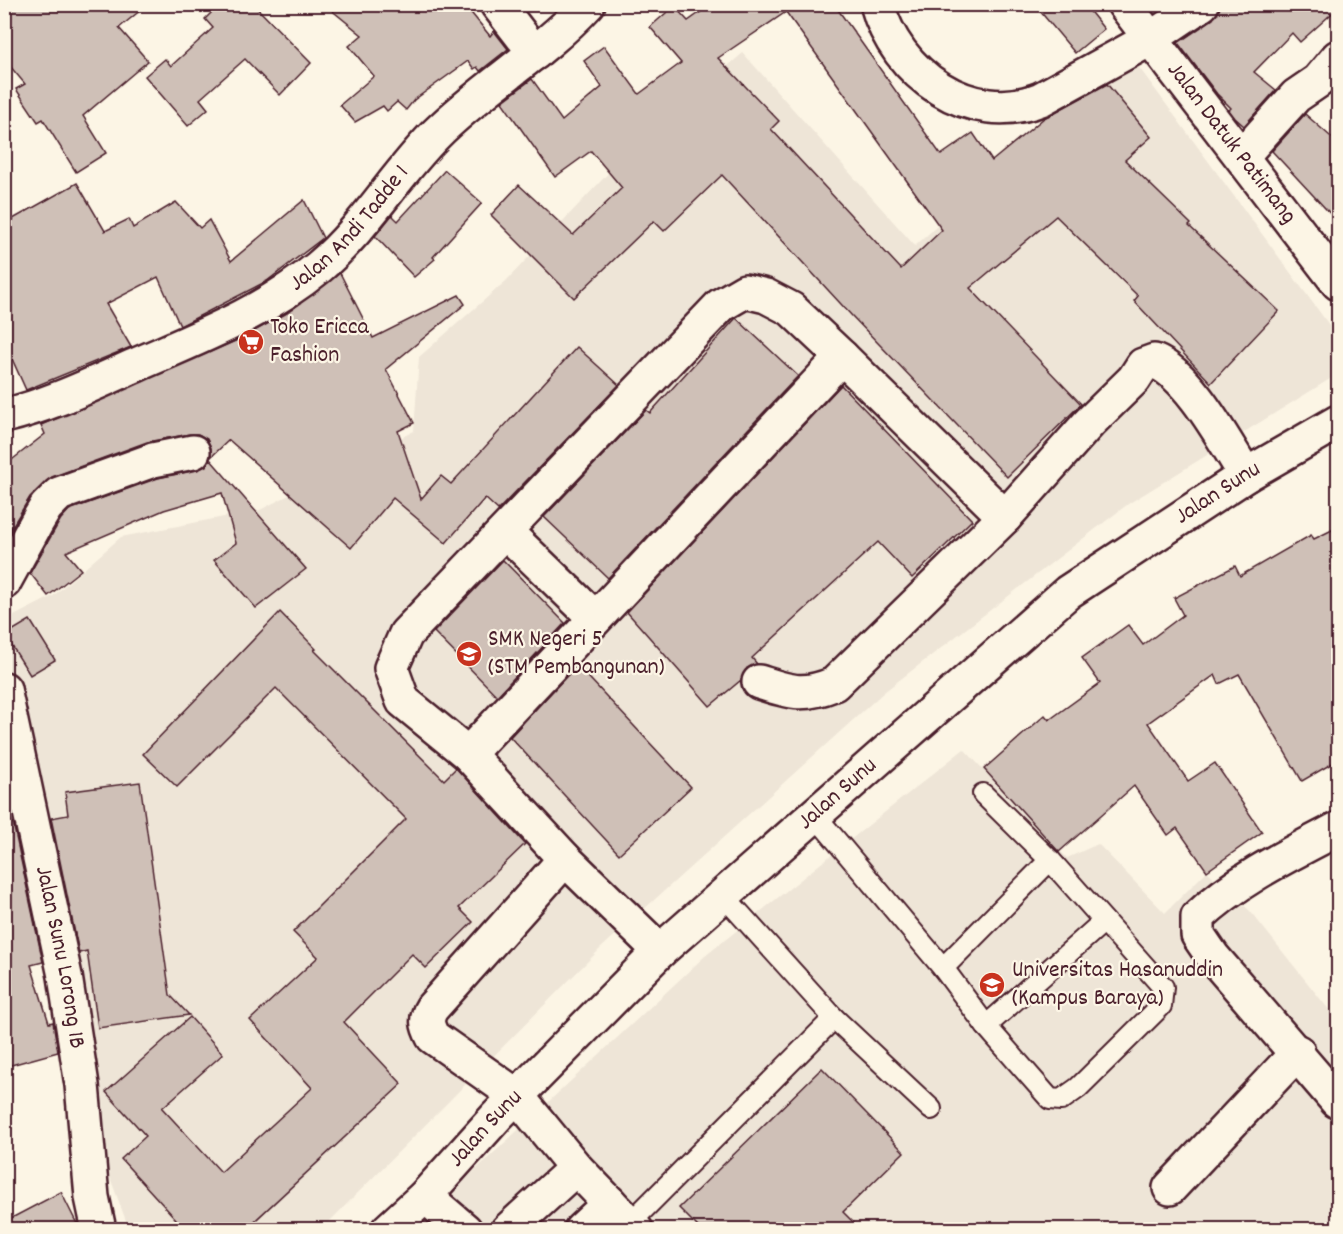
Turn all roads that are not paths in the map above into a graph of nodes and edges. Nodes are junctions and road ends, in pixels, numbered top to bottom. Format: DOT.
graph roads {
  1 [pos="497,4"];
  2 [pos="588,4"];
  3 [pos="877,4"];
  4 [pos="1124,4"];
  5 [pos="1202,4"];
  6 [pos="1150,39"];
  7 [pos="535,53"];
  8 [pos="1338,57"];
  9 [pos="1242,156"];
  10 [pos="1338,283"];
  11 [pos="842,357"];
  12 [pos="7,407"];
  13 [pos="1338,422"];
  14 [pos="193,452"];
  15 [pos="1246,475"];
  16 [pos="1005,517"];
  17 [pos="506,532"];
  18 [pos="4,582"];
  19 [pos="595,618"];
  20 [pos="759,682"];
  21 [pos="4,689"];
  22 [pos="468,754"];
  23 [pos="982,794"];
  24 [pos="814,814"];
  25 [pos="1338,829"];
  26 [pos="565,859"];
  27 [pos="1050,860"];
  28 [pos="723,896"];
  29 [pos="1103,922"];
  30 [pos="660,951"];
  31 [pos="943,968"];
  32 [pos="834,1018"];
  33 [pos="986,1026"];
  34 [pos="1298,1053"];
  35 [pos="517,1096"];
  36 [pos="1337,1101"];
  37 [pos="931,1109"];
  38 [pos="576,1168"];
  39 [pos="1170,1188"];
  40 [pos="425,1196"];
  41 [pos="625,1219"];
  42 [pos="99,1230"];
  43 [pos="388,1230"];
  44 [pos="465,1230"];
  45 [pos="508,1230"];
  46 [pos="581,1230"];
  1 -- 7 [label="street"];
  2 -- 7 [label="street, Jalan Andi Tadde 1"];
  3 -- 6 [label="street"];
  4 -- 6 [label="street, Jalan Datuk Patimang"];
  5 -- 6 [label="street"];
  6 -- 9 [label="street, Jalan Datuk Patimang"];
  7 -- 12 [label="street, Jalan Andi Tadde 1"];
  8 -- 9 [label="street"];
  9 -- 10 [label="street, Jalan Datuk Patimang"];
  11 -- 16 [label="street"];
  11 -- 17 [label="street"];
  11 -- 19 [label="street"];
  13 -- 15 [label="street, Jalan Sunu"];
  14 -- 18 [label="street"];
  15 -- 16 [label="street"];
  15 -- 24 [label="street, Jalan Sunu"];
  16 -- 20 [label="street"];
  17 -- 19 [label="street"];
  17 -- 22 [label="street"];
  19 -- 22 [label="street"];
  21 -- 42 [label="street, Jalan Sunu Lorong 1B"];
  22 -- 26 [label="street"];
  23 -- 27 [label="lane"];
  24 -- 28 [label="street, Jalan Sunu"];
  24 -- 31 [label="lane"];
  25 -- 34 [label="street"];
  26 -- 30 [label="street"];
  26 -- 35 [label="street"];
  27 -- 29 [label="lane"];
  27 -- 31 [label="lane"];
  28 -- 30 [label="street, Jalan Sunu"];
  28 -- 32 [label="lane"];
  29 -- 33 [label="lane"];
  29 -- 33 [label="lane"];
  30 -- 35 [label="street, Jalan Sunu"];
  31 -- 33 [label="lane"];
  32 -- 37 [label="lane"];
  32 -- 41 [label="lane"];
  34 -- 36 [label="street"];
  34 -- 39 [label="street"];
  35 -- 38 [label="street"];
  35 -- 40 [label="street, Jalan Sunu"];
  38 -- 41 [label="street"];
  38 -- 45 [label="street"];
  40 -- 43 [label="street, Jalan Sunu"];
  40 -- 44 [label="street"];
  41 -- 46 [label="street"];
}
